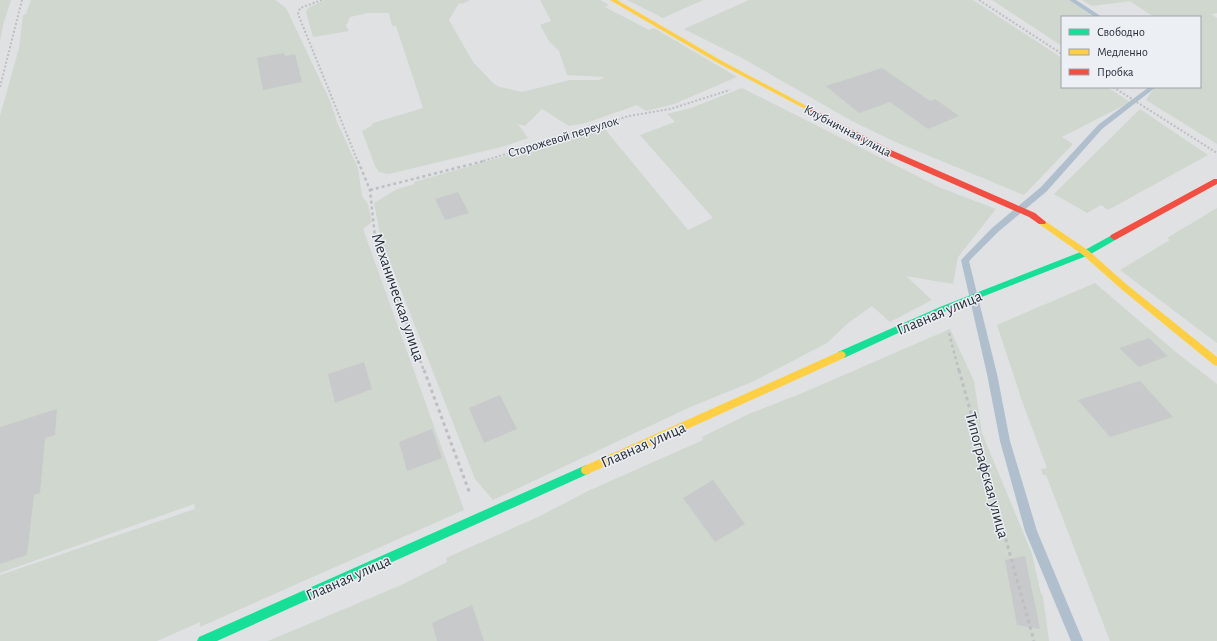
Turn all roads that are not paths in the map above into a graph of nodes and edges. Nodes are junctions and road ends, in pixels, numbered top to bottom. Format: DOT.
graph roads {
  1 [pos="613,0"];
  2 [pos="1217,181"];
  3 [pos="1086,254"];
  4 [pos="1217,362"];
  5 [pos="203,641"];
  1 -- 3 [label="street, Клубничная улица"];
  2 -- 3 [label="street, Главная улица"];
  3 -- 4 [label="street, Клубничная улица"];
  3 -- 5 [label="street, Главная улица"];
}
